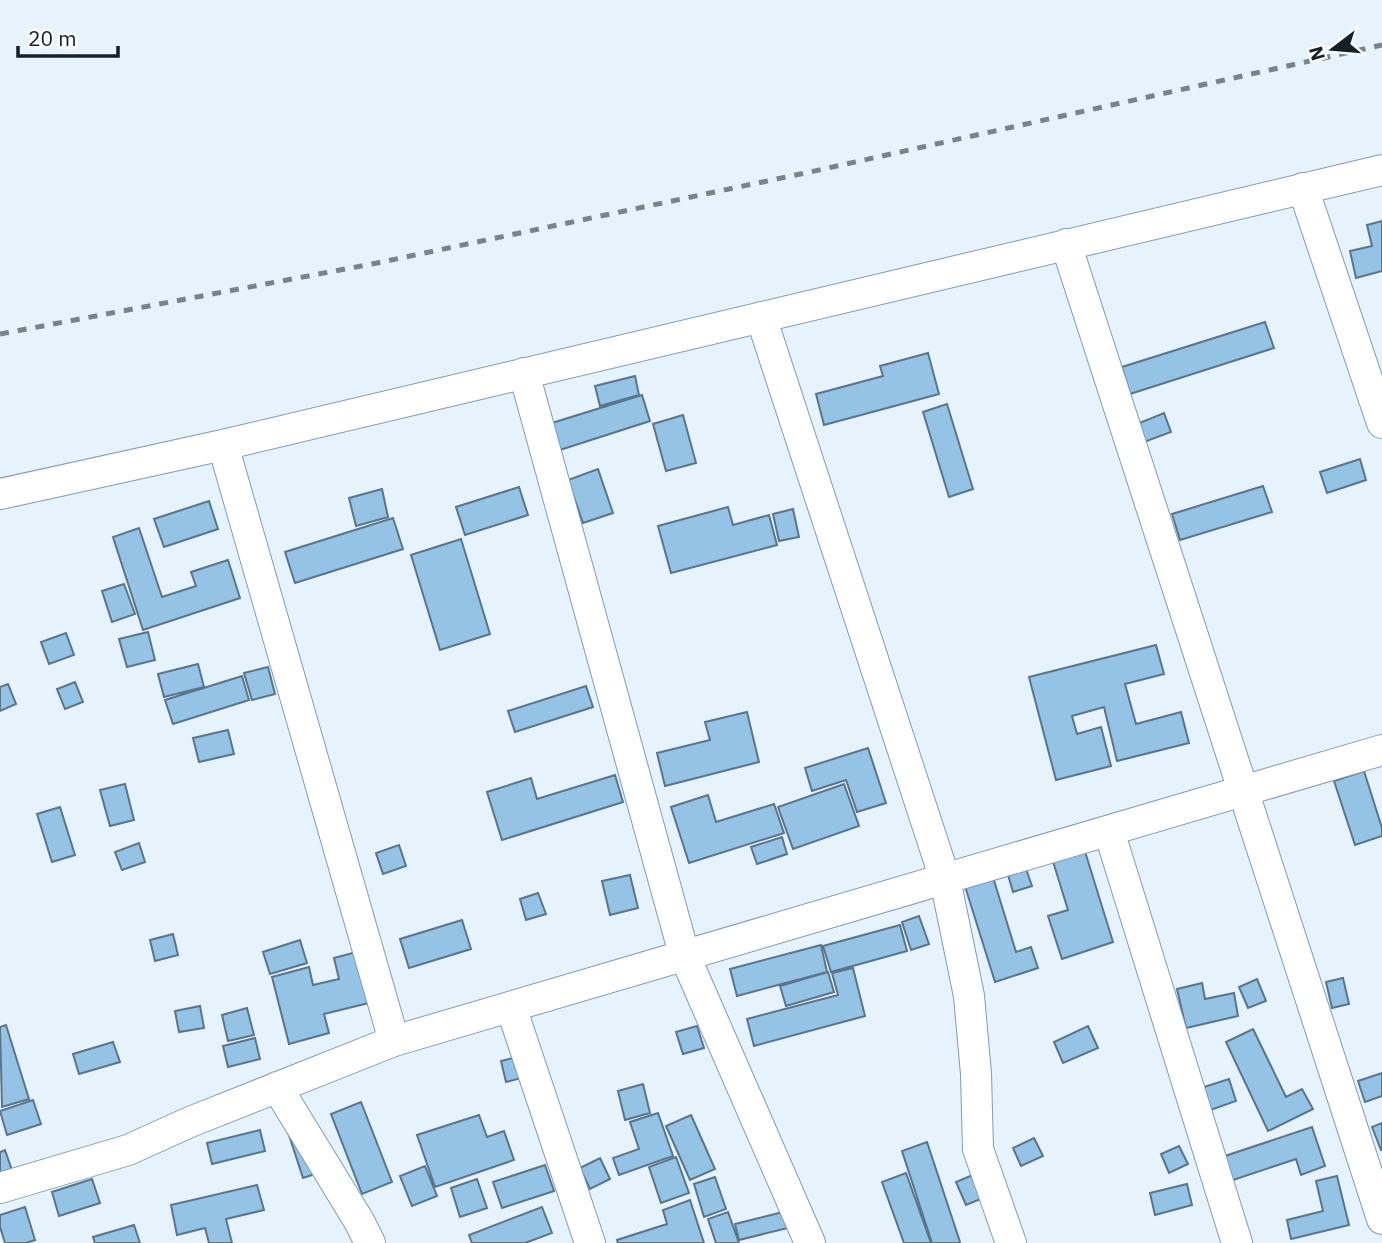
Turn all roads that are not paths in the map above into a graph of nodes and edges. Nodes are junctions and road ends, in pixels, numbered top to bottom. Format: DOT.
graph roads {
  1 [pos="1382,170"];
  2 [pos="1303,188"];
  3 [pos="1066,244"];
  4 [pos="761,317"];
  5 [pos="524,373"];
  6 [pos="1382,422"];
  7 [pos="223,445"];
  8 [pos="0,494"];
  9 [pos="1382,750"];
  10 [pos="1241,792"];
  11 [pos="1109,831"];
  12 [pos="945,879"];
  13 [pos="684,954"];
  14 [pos="510,1007"];
  15 [pos="394,1041"];
  16 [pos="277,1087"];
  17 [pos="0,1188"];
  18 [pos="1382,1219"];
  19 [pos="370,1243"];
  20 [pos="590,1243"];
  21 [pos="810,1243"];
  22 [pos="1011,1243"];
  23 [pos="1237,1243"];
  1 -- 2 [label="street"];
  2 -- 3 [label="street"];
  2 -- 6 [label="street"];
  3 -- 4 [label="street"];
  3 -- 10 [label="street"];
  4 -- 5 [label="street"];
  4 -- 12 [label="street"];
  5 -- 7 [label="street"];
  5 -- 13 [label="street"];
  7 -- 8 [label="street"];
  7 -- 15 [label="street"];
  9 -- 10 [label="street"];
  10 -- 11 [label="street"];
  10 -- 18 [label="street"];
  11 -- 12 [label="street"];
  11 -- 23 [label="street"];
  12 -- 13 [label="street"];
  12 -- 22 [label="street"];
  13 -- 14 [label="street"];
  13 -- 21 [label="street"];
  14 -- 15 [label="street"];
  14 -- 20 [label="street"];
  15 -- 16 [label="street"];
  16 -- 17 [label="street"];
  16 -- 19 [label="street"];
}
